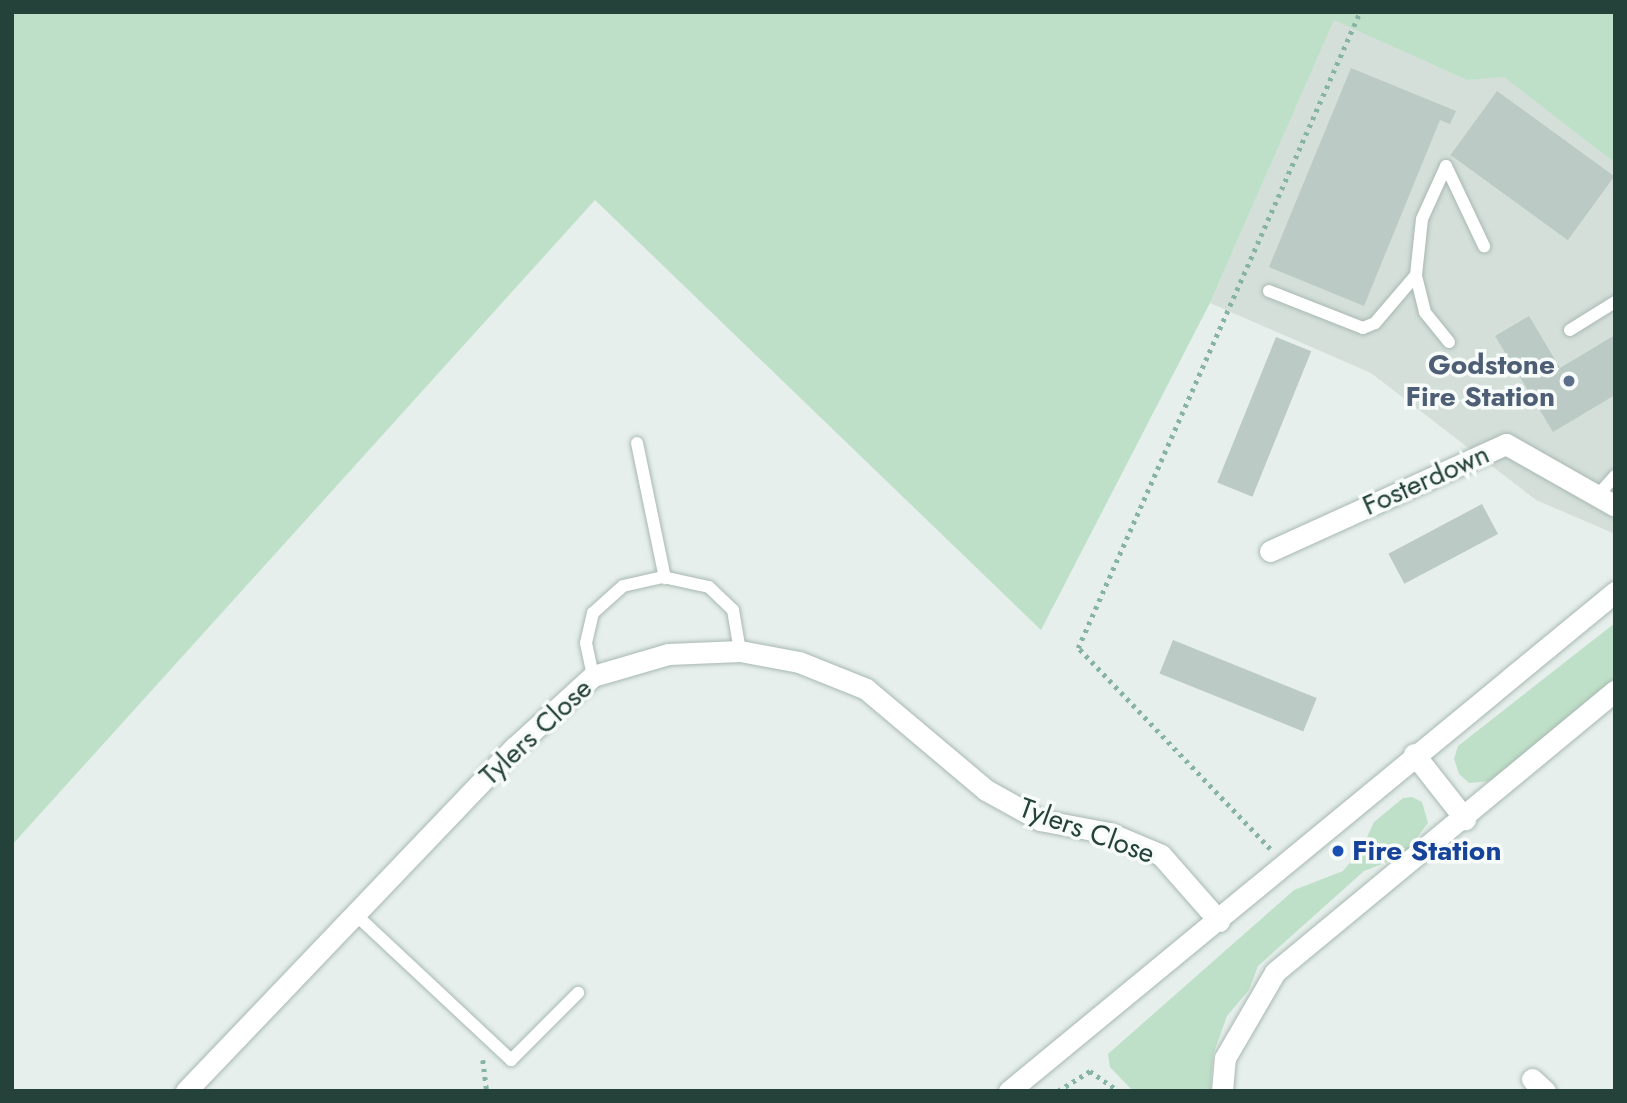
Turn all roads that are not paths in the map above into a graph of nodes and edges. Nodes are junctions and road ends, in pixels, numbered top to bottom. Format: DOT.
graph roads {
  1 [pos="1484,246"];
  2 [pos="1416,275"];
  3 [pos="1269,291"];
  4 [pos="1615,302"];
  5 [pos="1570,330"];
  6 [pos="1449,342"];
  7 [pos="637,443"];
  8 [pos="1615,476"];
  9 [pos="1606,501"];
  10 [pos="1270,551"];
  11 [pos="665,578"];
  12 [pos="1615,592"];
  13 [pos="740,651"];
  14 [pos="593,676"];
  15 [pos="1615,691"];
  16 [pos="1415,754"];
  17 [pos="1465,819"];
  18 [pos="355,914"];
  19 [pos="1219,921"];
  20 [pos="578,993"];
  21 [pos="186,1091"];
  22 [pos="1009,1091"];
  23 [pos="1222,1091"];
  1 -- 2 [label="lane"];
  2 -- 3 [label="lane"];
  2 -- 6 [label="lane"];
  4 -- 5 [label="lane"];
  7 -- 11 [label="lane"];
  8 -- 9 [label="lane"];
  9 -- 10 [label="street, Fosterdown"];
  11 -- 13 [label="lane"];
  11 -- 14 [label="lane"];
  12 -- 16 [label="street"];
  13 -- 14 [label="street, Tylers Close"];
  13 -- 19 [label="street, Tylers Close"];
  14 -- 18 [label="street, Tylers Close"];
  15 -- 17 [label="street"];
  16 -- 17 [label="street"];
  16 -- 19 [label="street"];
  17 -- 23 [label="street"];
  18 -- 20 [label="lane"];
  18 -- 21 [label="street, Tylers Close"];
  19 -- 22 [label="street"];
}
